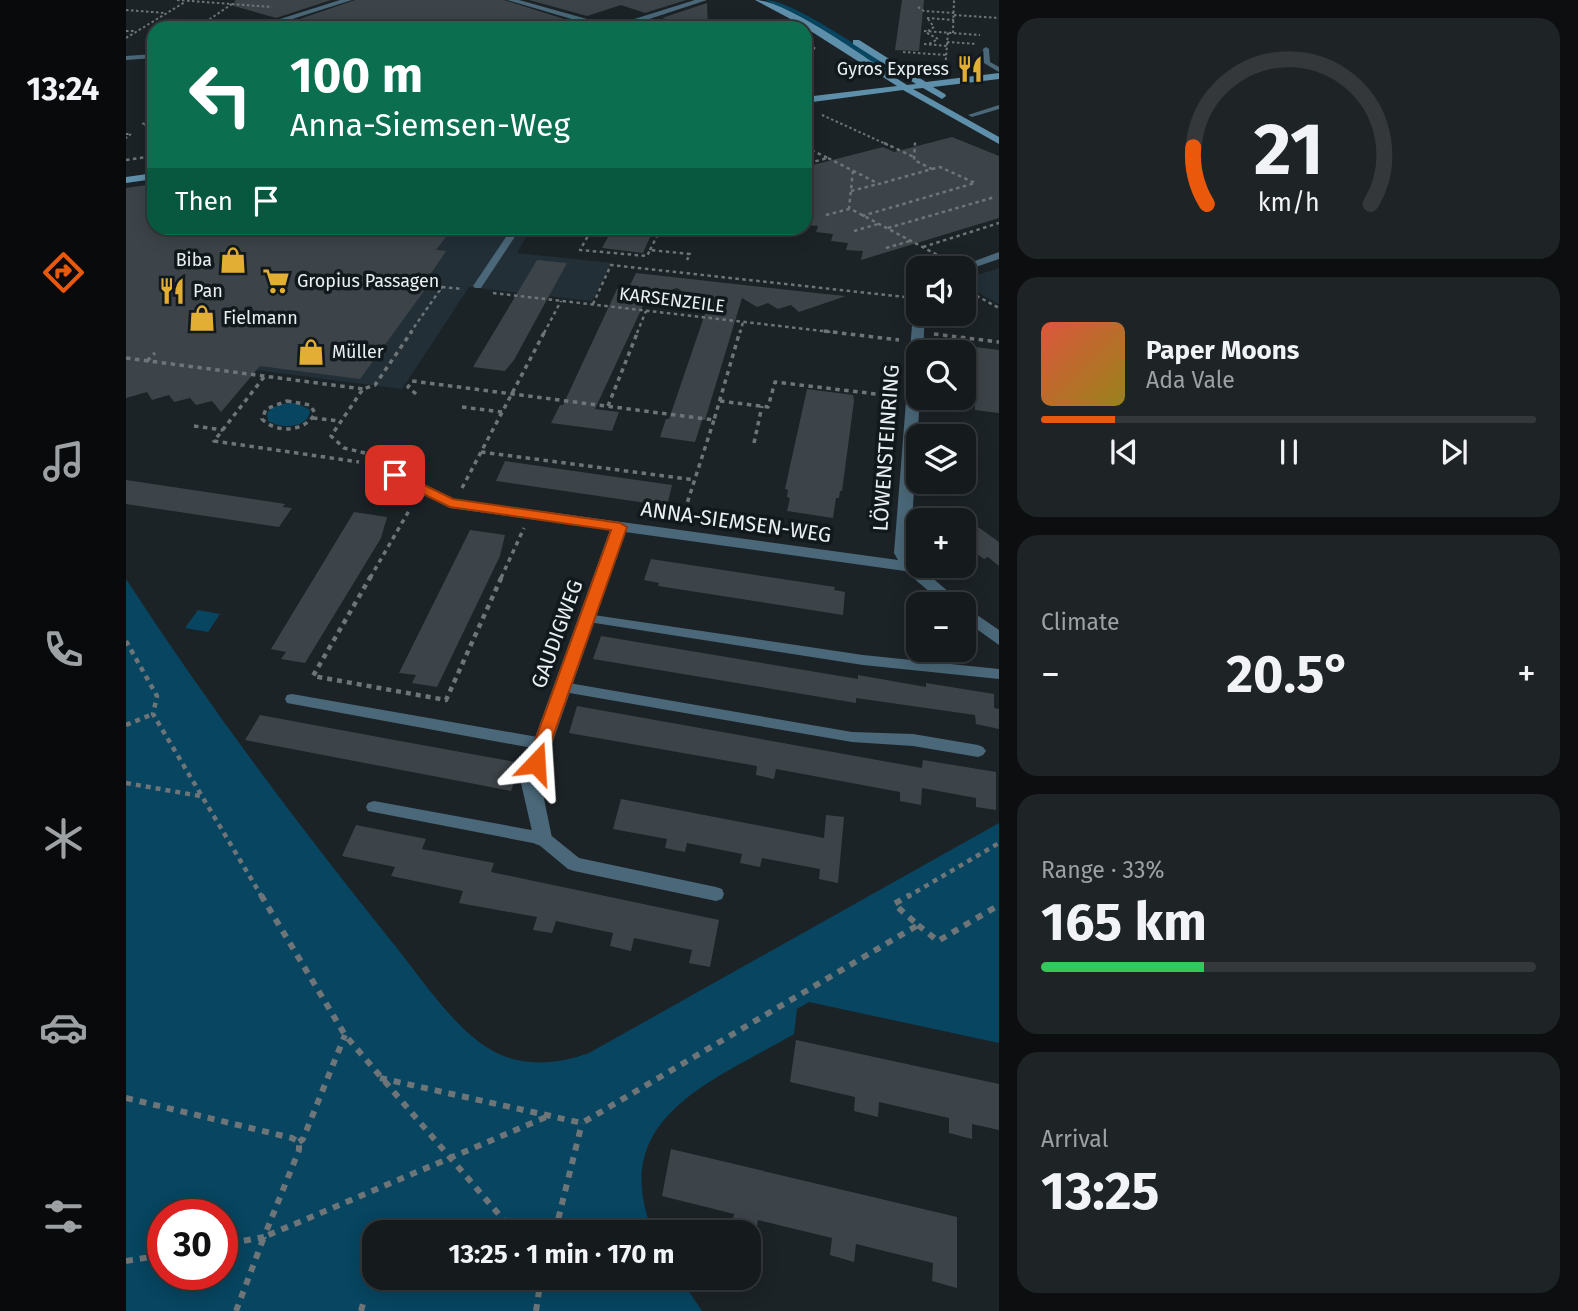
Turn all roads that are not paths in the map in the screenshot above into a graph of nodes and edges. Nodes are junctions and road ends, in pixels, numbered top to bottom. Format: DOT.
graph roads {
  1 [pos="348,0"];
  2 [pos="511,0"];
  3 [pos="703,0"];
  4 [pos="759,0"];
  5 [pos="779,0"];
  6 [pos="811,16"];
  7 [pos="279,21"];
  8 [pos="587,21"];
  9 [pos="635,21"];
  10 [pos="801,21"];
  11 [pos="812,28"];
  12 [pos="851,40"];
  13 [pos="987,47"];
  14 [pos="147,56"];
  15 [pos="126,58"];
  16 [pos="999,70"];
  17 [pos="999,76"];
  18 [pos="924,85"];
  19 [pos="999,86"];
  20 [pos="904,87"];
  21 [pos="937,93"];
  22 [pos="918,96"];
  23 [pos="812,99"];
  24 [pos="996,106"];
  25 [pos="812,107"];
  26 [pos="972,115"];
  27 [pos="999,129"];
  28 [pos="999,141"];
  29 [pos="147,166"];
  30 [pos="126,169"];
  31 [pos="147,177"];
  32 [pos="126,180"];
  33 [pos="511,235"];
  34 [pos="999,255"];
  35 [pos="976,263"];
  36 [pos="478,286"];
  37 [pos="918,326"];
  38 [pos="395,475"];
  39 [pos="620,527"];
  40 [pos="906,560"];
  41 [pos="906,566"];
  42 [pos="923,578"];
  43 [pos="940,592"];
  44 [pos="587,618"];
  45 [pos="976,621"];
  46 [pos="999,639"];
  47 [pos="999,674"];
  48 [pos="563,687"];
  49 [pos="292,699"];
  50 [pos="542,744"];
  51 [pos="978,751"];
  52 [pos="374,807"];
  53 [pos="542,838"];
  54 [pos="716,894"];
  1 -- 7 [label="street"];
  2 -- 8 [label="street"];
  3 -- 9 [label="street"];
  4 -- 10 [label="street"];
  5 -- 6 [label="street"];
  11 -- 20 [label="street"];
  12 -- 18 [label="street"];
  13 -- 16 [label="lane"];
  14 -- 15 [label="street"];
  17 -- 18 [label="street"];
  18 -- 20 [label="street"];
  18 -- 21 [label="street"];
  19 -- 21 [label="street"];
  20 -- 22 [label="street"];
  20 -- 23 [label="street"];
  21 -- 22 [label="street"];
  21 -- 26 [label="street"];
  22 -- 25 [label="street"];
  22 -- 28 [label="street"];
  24 -- 26 [label="lane"];
  26 -- 27 [label="street"];
  29 -- 30 [label="street"];
  31 -- 32 [label="street"];
  33 -- 36 [label="lane"];
  34 -- 35 [label="street"];
  37 -- 40 [label="street, LÖWENSTEINRING"];
  38 -- 39 [label="street, ANNA-SIEMSEN-WEG"];
  39 -- 41 [label="street, ANNA-SIEMSEN-WEG"];
  39 -- 44 [label="street, GAUDIGWEG"];
  42 -- 43 [label="street"];
  44 -- 47 [label="lane"];
  44 -- 48 [label="street, GAUDIGWEG"];
  45 -- 46 [label="street"];
  48 -- 50 [label="street, GAUDIGWEG"];
  48 -- 51 [label="lane"];
  49 -- 50 [label="lane"];
  50 -- 53 [label="street, GAUDIGWEG"];
  52 -- 53 [label="lane"];
  53 -- 54 [label="lane"];
}
